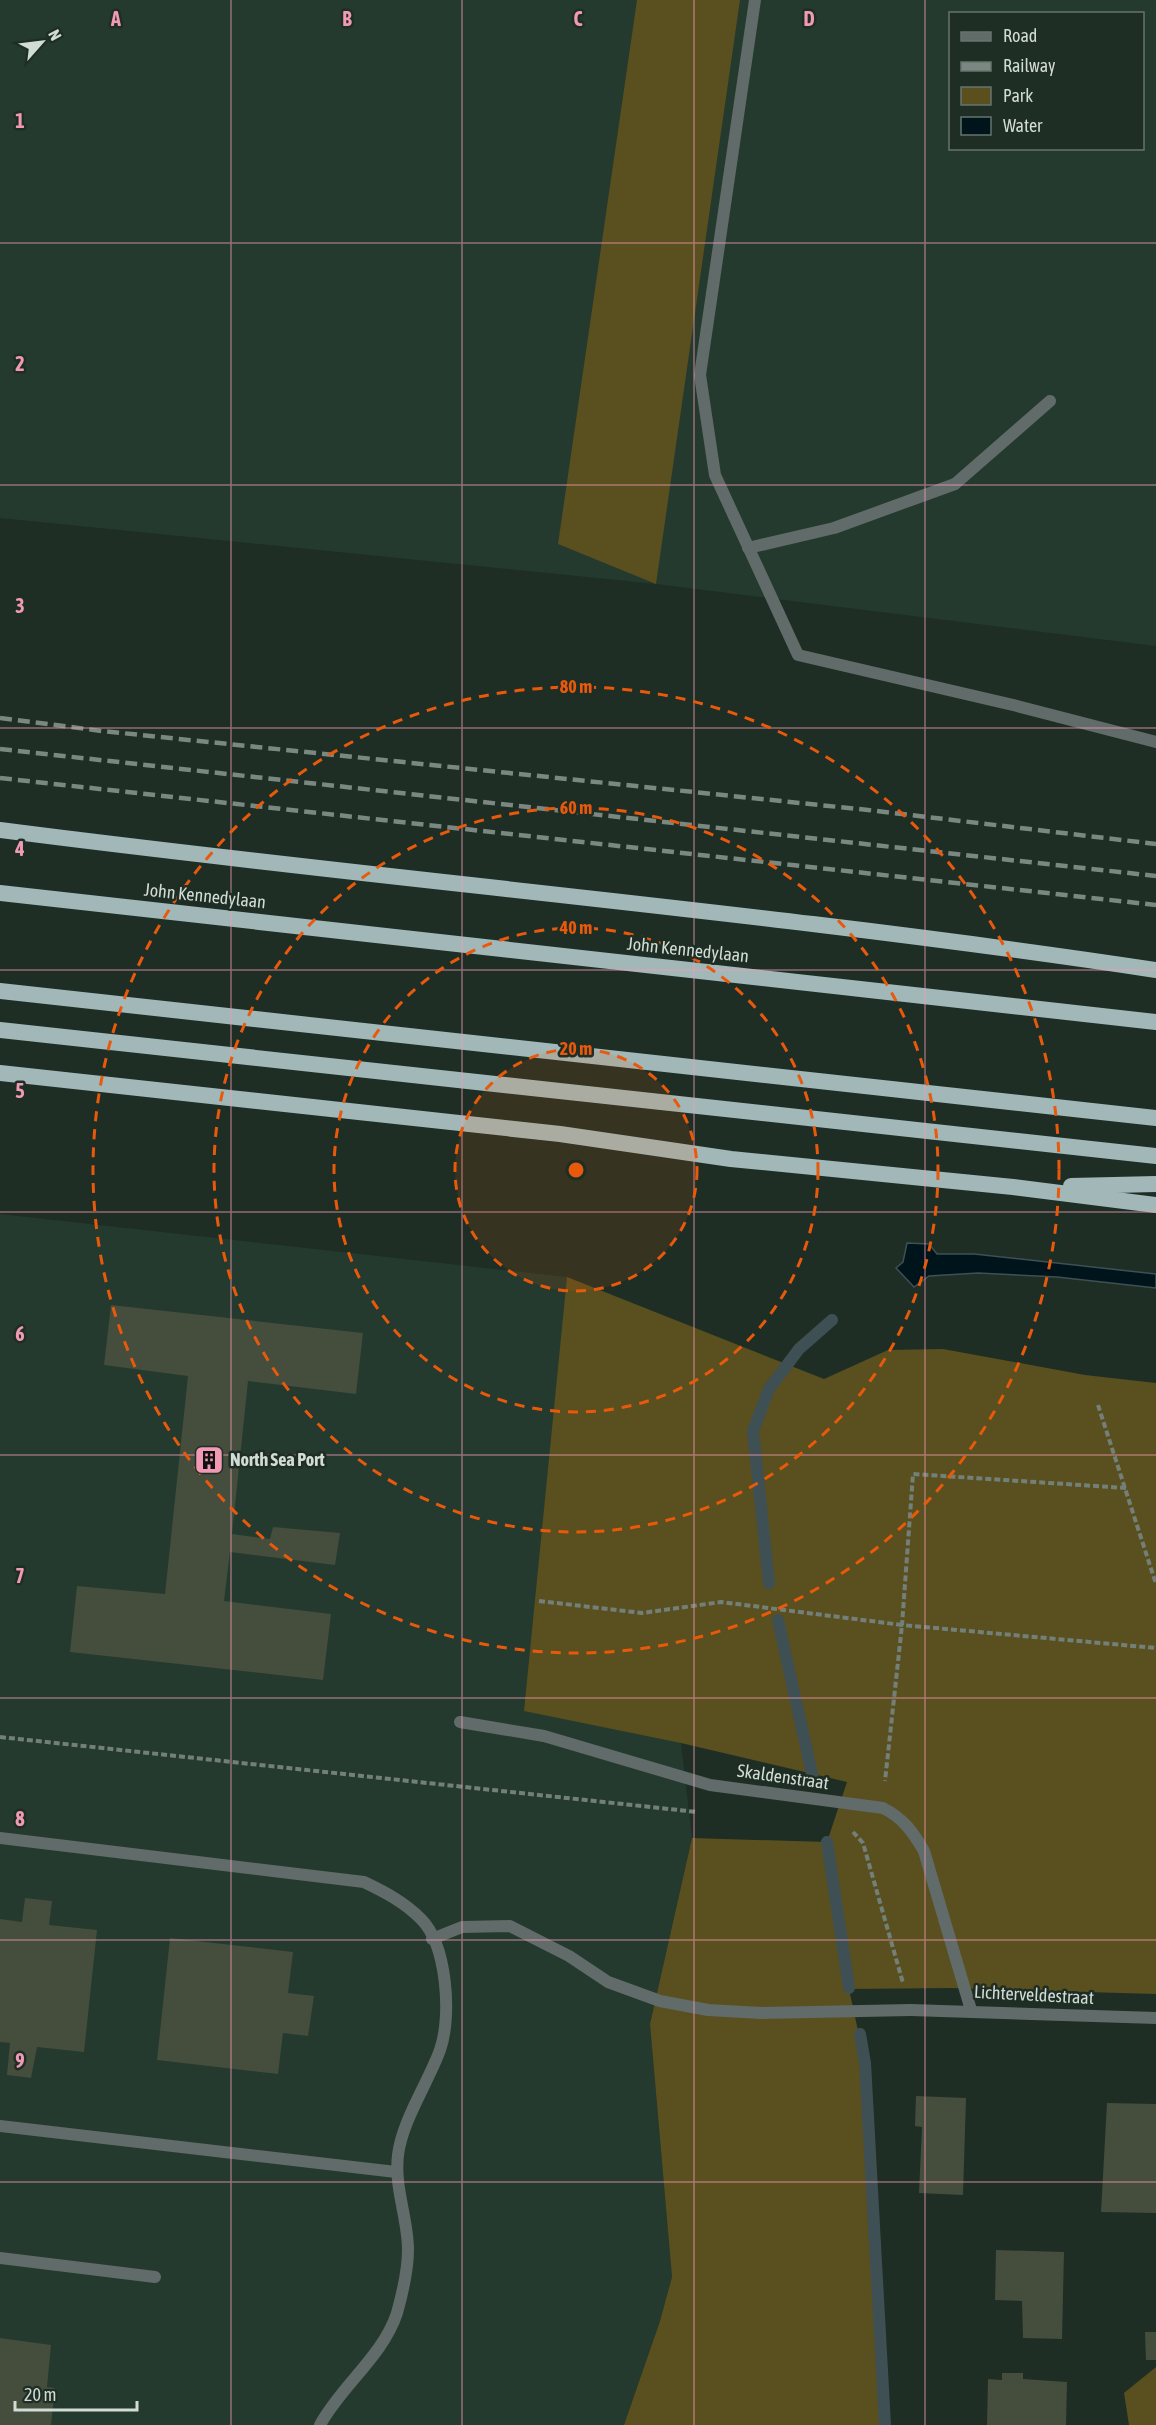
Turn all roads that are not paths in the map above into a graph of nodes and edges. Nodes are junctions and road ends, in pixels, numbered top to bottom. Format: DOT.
graph roads {
  1 [pos="755,0"];
  2 [pos="1050,401"];
  3 [pos="748,548"];
  4 [pos="1156,742"];
  5 [pos="0,830"];
  6 [pos="0,892"];
  7 [pos="1156,970"];
  8 [pos="0,991"];
  9 [pos="1156,1023"];
  10 [pos="0,1030"];
  11 [pos="0,1073"];
  12 [pos="1156,1118"];
  13 [pos="1156,1156"];
  14 [pos="1156,1184"];
  15 [pos="1013,1187"];
  16 [pos="1156,1205"];
  17 [pos="460,1722"];
  18 [pos="0,1838"];
  19 [pos="432,1939"];
  20 [pos="971,2010"];
  21 [pos="1156,2018"];
  22 [pos="0,2126"];
  23 [pos="396,2172"];
  24 [pos="0,2259"];
  25 [pos="155,2277"];
  26 [pos="320,2425"];
  1 -- 3 [label="street"];
  2 -- 3 [label="street"];
  3 -- 4 [label="street"];
  5 -- 7 [label="highway"];
  6 -- 9 [label="highway, John Kennedylaan"];
  8 -- 12 [label="highway"];
  10 -- 13 [label="highway"];
  11 -- 15 [label="highway"];
  14 -- 15 [label="highway"];
  15 -- 16 [label="highway"];
  17 -- 20 [label="street, Skaldenstraat"];
  18 -- 19 [label="street"];
  19 -- 20 [label="street, Lichterveldestraat"];
  19 -- 23 [label="street"];
  20 -- 21 [label="street, Lichterveldestraat"];
  22 -- 23 [label="street"];
  23 -- 26 [label="street"];
  24 -- 25 [label="street"];
}
